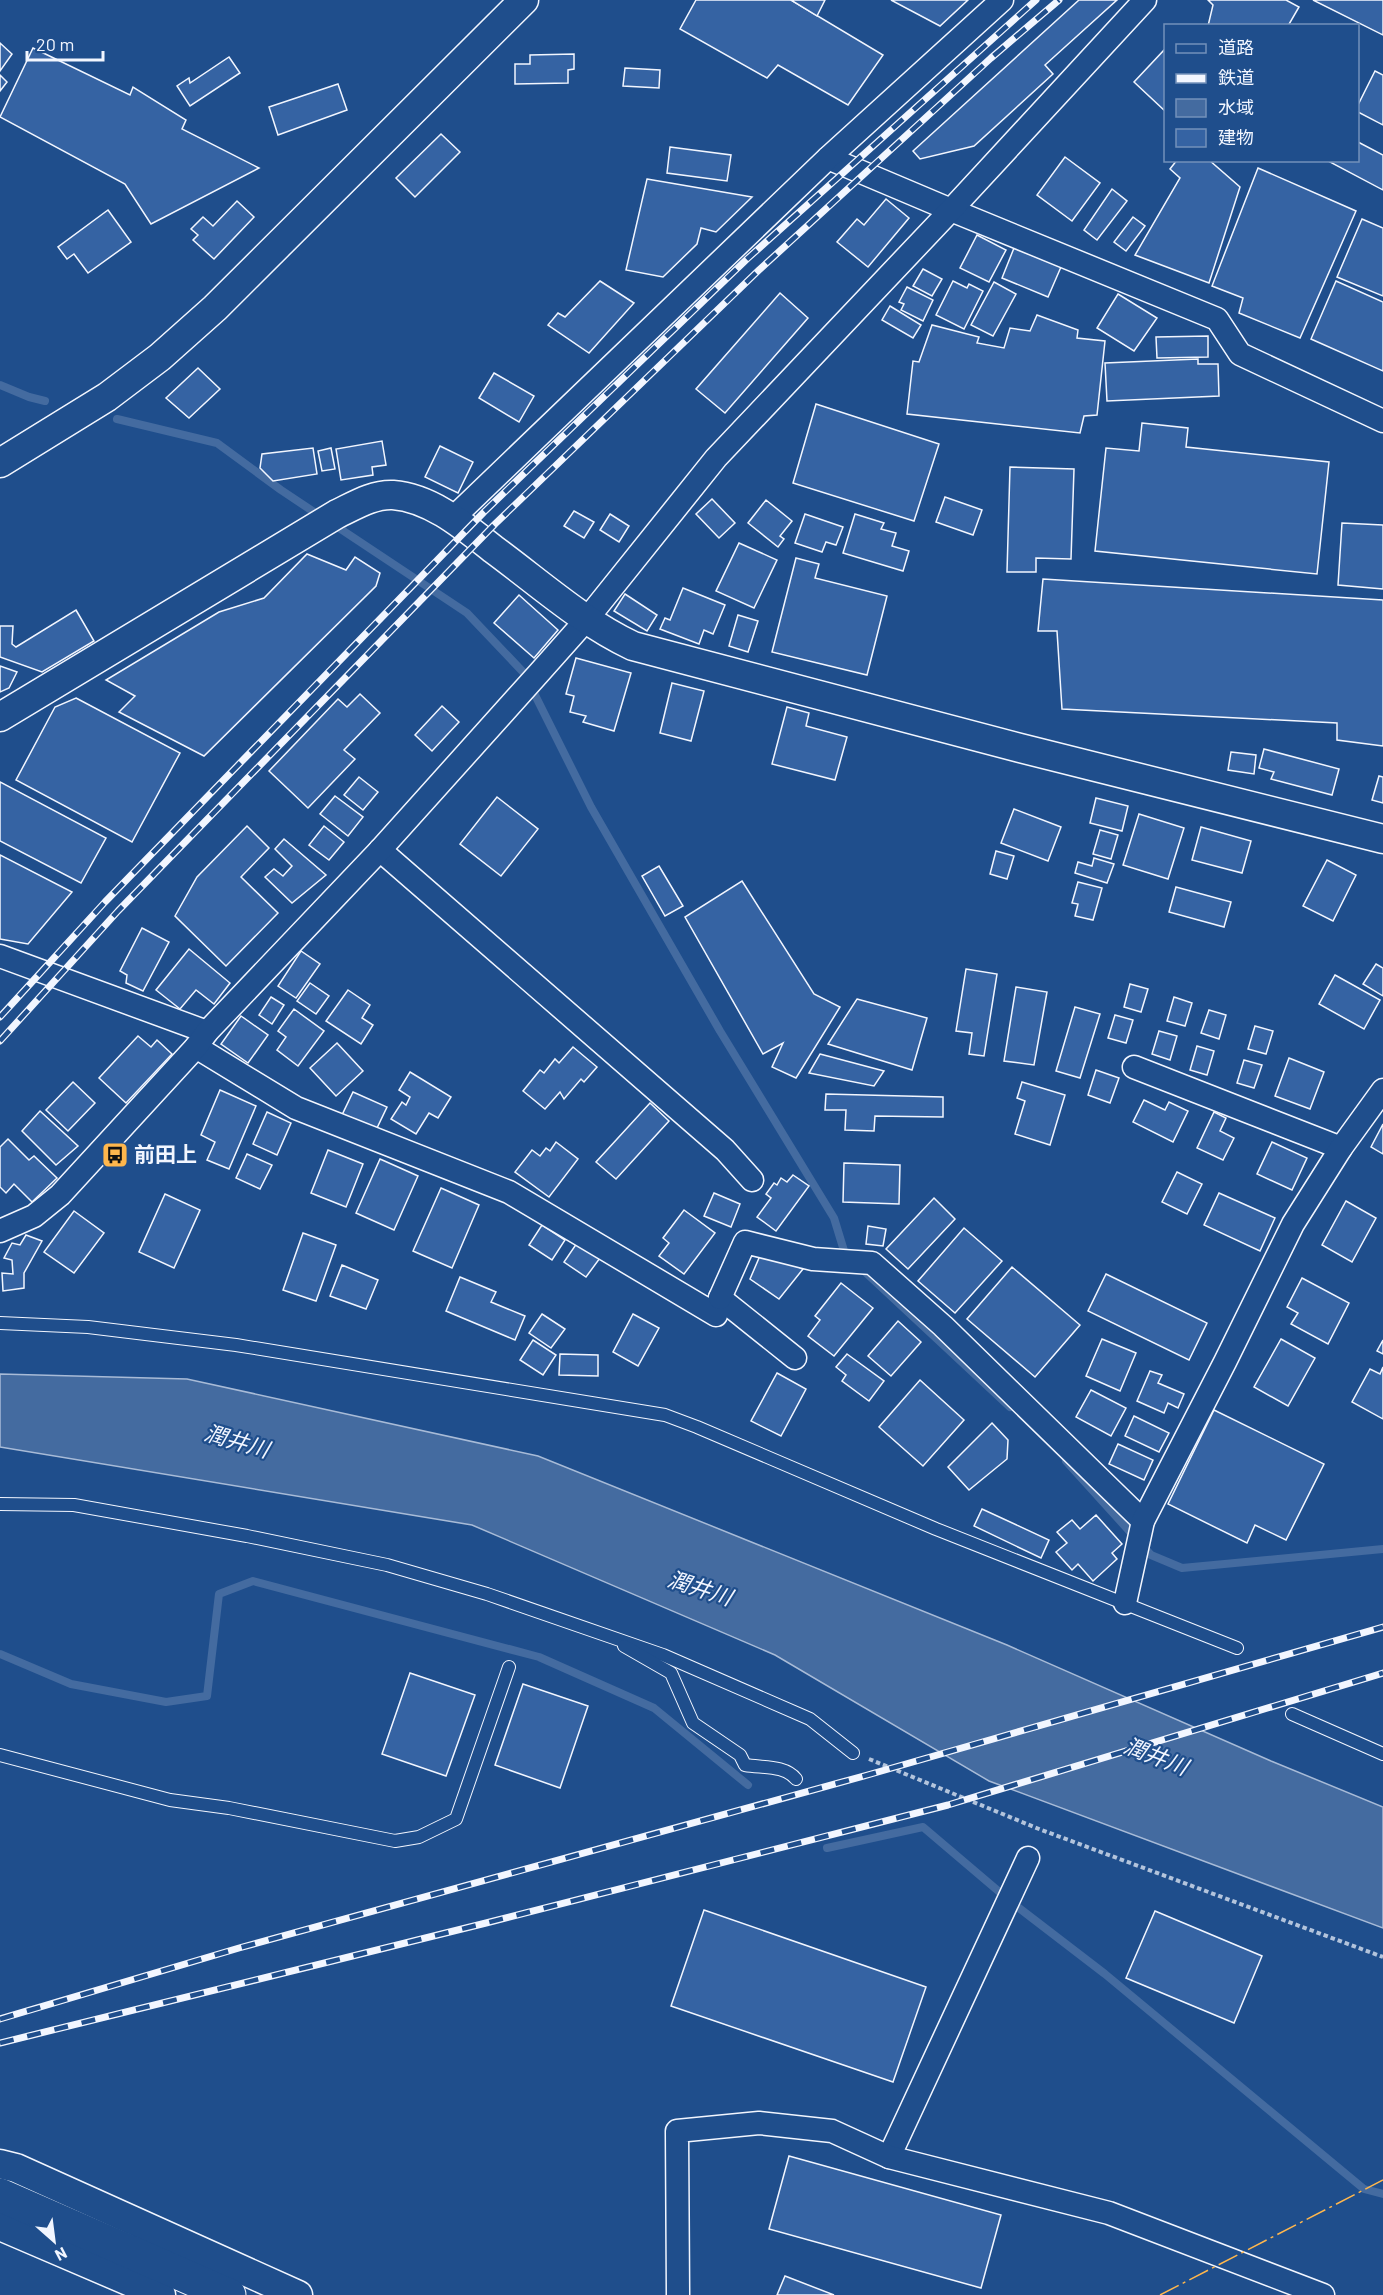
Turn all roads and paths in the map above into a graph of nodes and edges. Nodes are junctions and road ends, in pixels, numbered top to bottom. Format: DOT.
graph roads {
  1 [pos="524,0"];
  2 [pos="1002,0"];
  3 [pos="1145,0"];
  4 [pos="828,158"];
  5 [pos="951,210"];
  6 [pos="1383,421"];
  7 [pos="0,463"];
  8 [pos="453,518"];
  9 [pos="586,619"];
  10 [pos="0,717"];
  11 [pos="1383,839"];
  12 [pos="380,850"];
  13 [pos="0,956"];
  14 [pos="202,1040"];
  15 [pos="1134,1067"];
  16 [pos="1383,1090"];
  17 [pos="1341,1148"];
  18 [pos="752,1180"];
  19 [pos="0,1231"];
  20 [pos="720,1298"];
  21 [pos="0,1323"];
  22 [pos="795,1358"];
  23 [pos="0,1504"];
  24 [pos="1141,1532"];
  25 [pos="1125,1604"];
  26 [pos="611,1637"];
  27 [pos="1237,1648"];
  28 [pos="509,1667"];
  29 [pos="1292,1714"];
  30 [pos="853,1753"];
  31 [pos="1383,1754"];
  32 [pos="0,1755"];
  33 [pos="796,1779"];
  34 [pos="1028,1858"];
  35 [pos="1383,1957"];
  36 [pos="889,2157"];
  37 [pos="0,2164"];
  38 [pos="0,2195"];
  39 [pos="0,2226"];
  40 [pos="161,2295"];
  41 [pos="230,2295"];
  42 [pos="298,2295"];
  43 [pos="678,2295"];
  44 [pos="1323,2295"];
  1 -- 7 [label="street"];
  2 -- 4 [label="street"];
  3 -- 5 [label="street"];
  4 -- 5 [label="street"];
  4 -- 8 [label="street"];
  5 -- 6 [label="street"];
  5 -- 9 [label="street"];
  8 -- 9 [label="street"];
  8 -- 10 [label="street"];
  9 -- 11 [label="street"];
  9 -- 12 [label="street"];
  12 -- 14 [label="street"];
  12 -- 18 [label="street"];
  13 -- 14 [label="street"];
  14 -- 19 [label="street"];
  14 -- 20 [label="street"];
  15 -- 17 [label="street"];
  16 -- 17 [label="street"];
  17 -- 24 [label="street"];
  20 -- 22 [label="street"];
  20 -- 24 [label="street"];
  21 -- 25 [label="lane"];
  23 -- 26 [label="lane"];
  24 -- 25 [label="street"];
  25 -- 27 [label="lane"];
  26 -- 30 [label="lane"];
  26 -- 33 [label="lane"];
  28 -- 32 [label="lane"];
  29 -- 31 [label="lane"];
  30 -- 35 [label="path"];
  34 -- 36 [label="street"];
  36 -- 43 [label="street"];
  36 -- 44 [label="street"];
  37 -- 42 [label="street"];
  38 -- 41 [label="main road"];
  39 -- 40 [label="street"];
}
